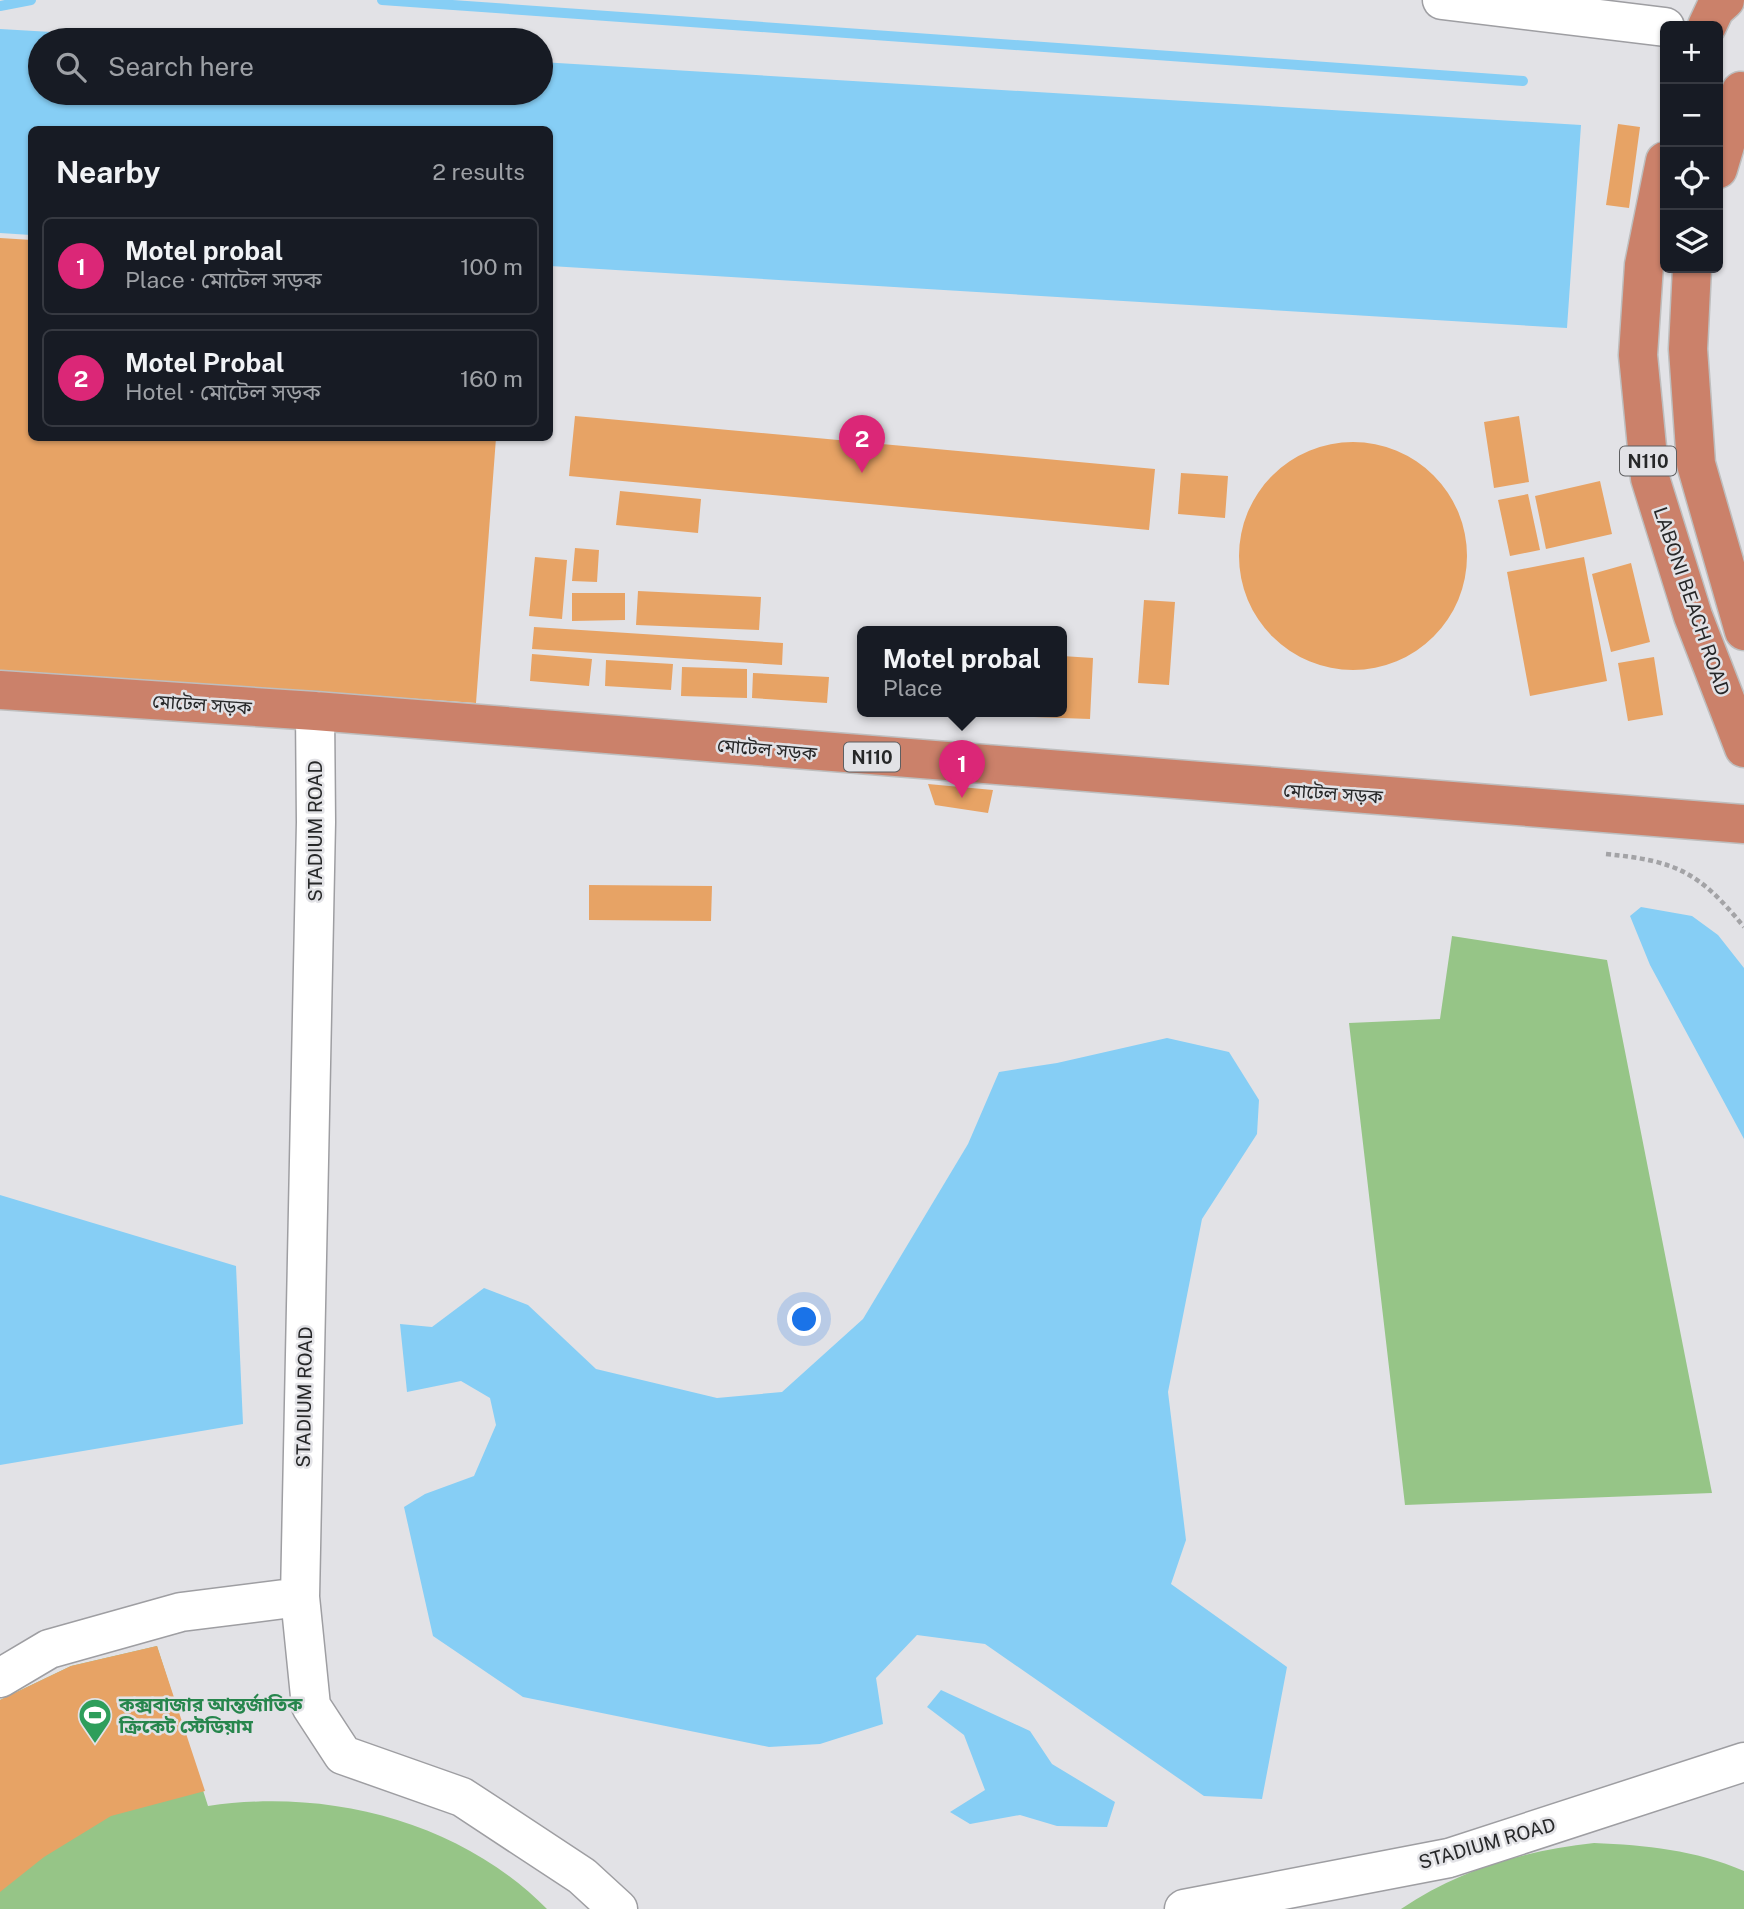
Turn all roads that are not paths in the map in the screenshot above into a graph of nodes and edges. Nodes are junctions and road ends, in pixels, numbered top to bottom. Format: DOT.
graph roads {
  1 [pos="1442,0"];
  2 [pos="1725,0"];
  3 [pos="1709,21"];
  4 [pos="1660,26"];
  5 [pos="1734,86"];
  6 [pos="1722,147"];
  7 [pos="1660,186"];
  8 [pos="1692,273"];
  9 [pos="1741,613"];
  10 [pos="0,690"];
  11 [pos="315,711"];
  12 [pos="1744,748"];
  13 [pos="1744,824"];
  14 [pos="300,1597"];
  15 [pos="0,1678"];
  16 [pos="1744,1762"];
  17 [pos="618,1909"];
  18 [pos="1184,1909"];
  1 -- 4 [label="street"];
  2 -- 3 [label="highway"];
  5 -- 6 [label="highway"];
  7 -- 12 [label="highway, LABONI BEACH ROAD / N110"];
  8 -- 9 [label="highway, N110"];
  10 -- 11 [label="highway, মোটেল সড়ক / N110"];
  11 -- 13 [label="highway, মোটেল সড়ক / N110"];
  11 -- 14 [label="street, STADIUM ROAD"];
  14 -- 15 [label="street"];
  14 -- 17 [label="street, STADIUM ROAD"];
  16 -- 18 [label="street, STADIUM ROAD"];
}
